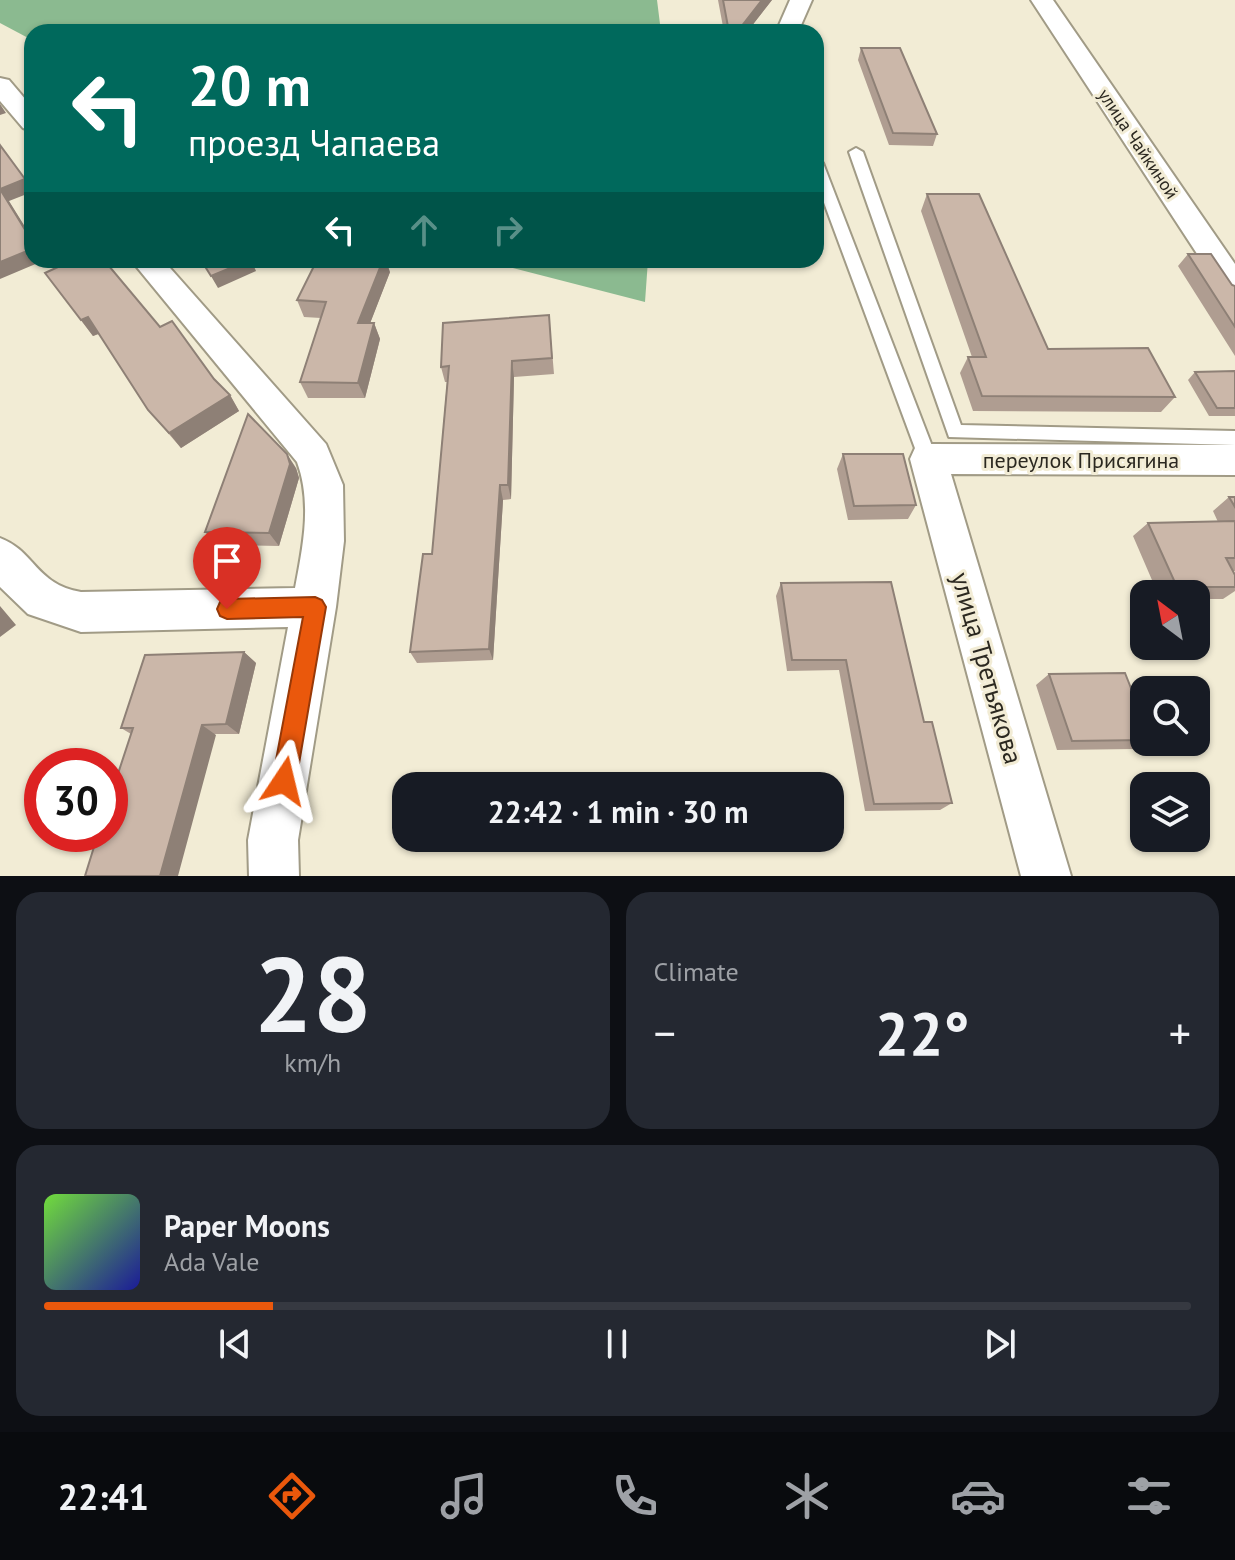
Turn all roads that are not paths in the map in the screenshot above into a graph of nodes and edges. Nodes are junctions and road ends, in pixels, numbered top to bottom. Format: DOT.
graph roads {
  1 [pos="801,0"];
  2 [pos="1042,0"];
  3 [pos="790,24"];
  4 [pos="0,85"];
  5 [pos="24,114"];
  6 [pos="856,152"];
  7 [pos="824,184"];
  8 [pos="153,268"];
  9 [pos="1235,287"];
  10 [pos="1235,438"];
  11 [pos="928,459"];
  12 [pos="1235,460"];
  13 [pos="0,556"];
  14 [pos="315,607"];
  15 [pos="274,876"];
  16 [pos="1046,876"];
  1 -- 3 [label="street"];
  2 -- 9 [label="street, улица Чайкиной"];
  4 -- 5 [label="street"];
  6 -- 10 [label="lane"];
  7 -- 11 [label="lane"];
  8 -- 14 [label="street"];
  11 -- 12 [label="street, переулок Присягина"];
  11 -- 16 [label="street, улица Третьякова"];
  13 -- 14 [label="street"];
  14 -- 15 [label="street"];
}
